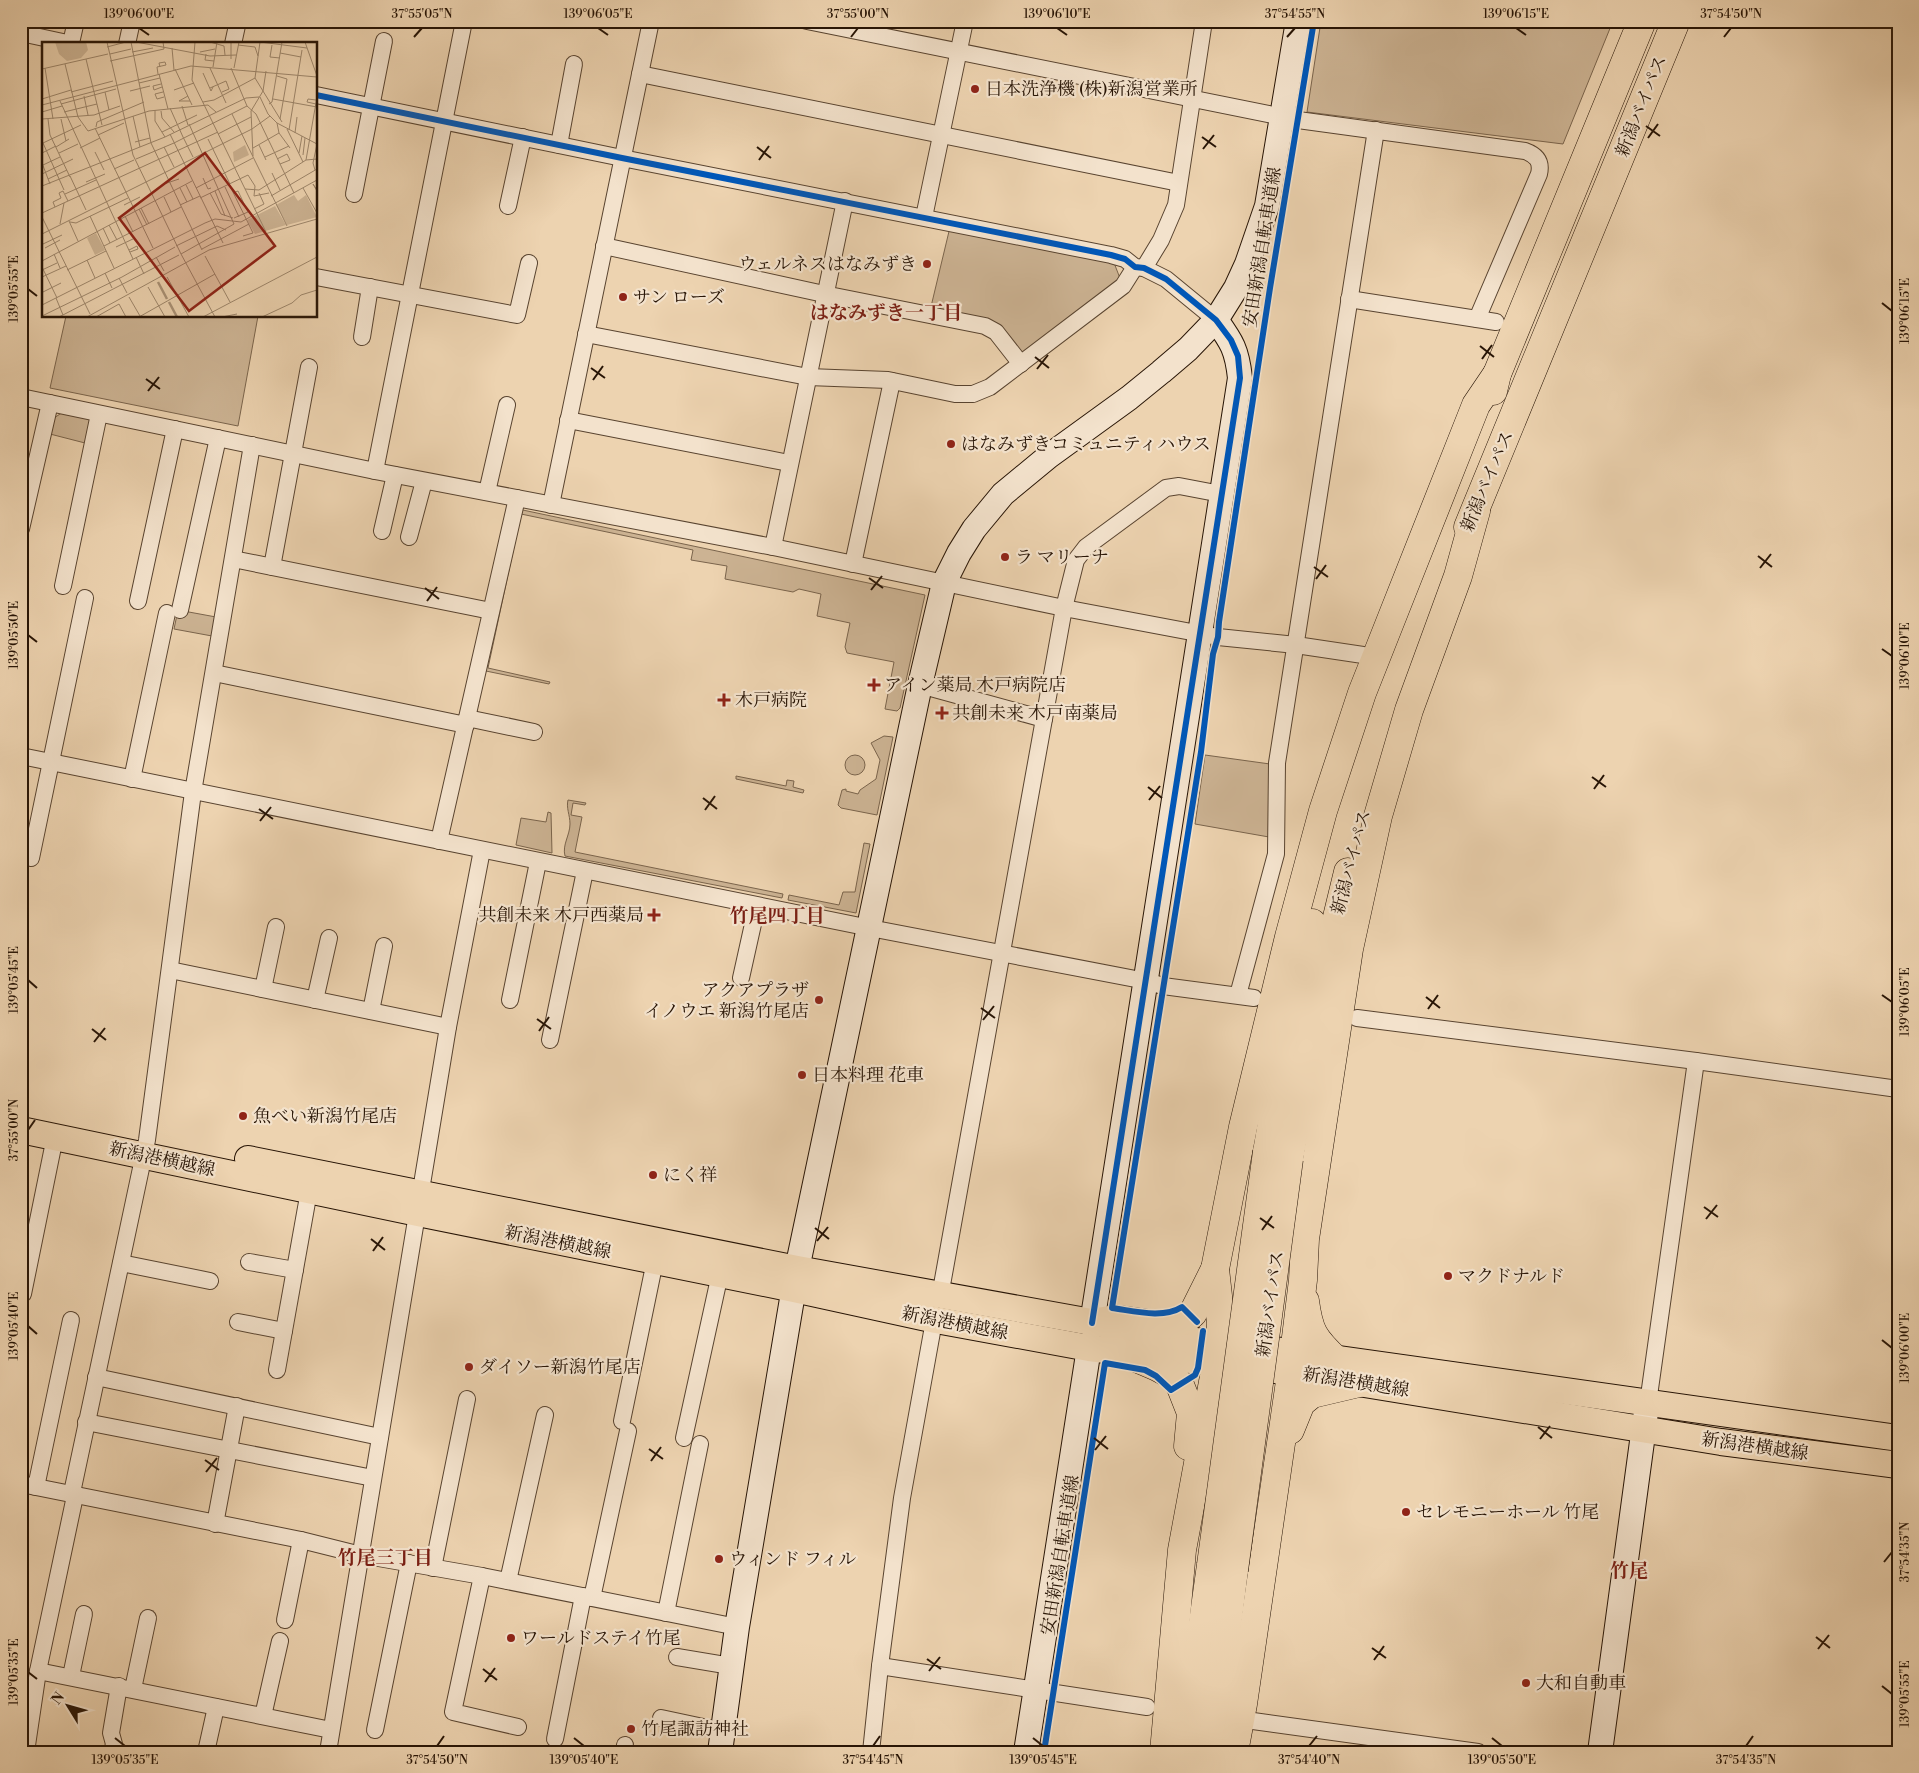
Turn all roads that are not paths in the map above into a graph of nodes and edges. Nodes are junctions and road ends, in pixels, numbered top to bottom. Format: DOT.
graph roads {
  1 [pos="76,21"];
  2 [pos="132,21"];
  3 [pos="238,21"];
  4 [pos="464,21"];
  5 [pos="651,21"];
  6 [pos="965,21"];
  7 [pos="1204,21"];
  8 [pos="1298,21"];
  9 [pos="1642,21"];
  10 [pos="1676,21"];
  11 [pos="810,22"];
  12 [pos="21,33"];
  13 [pos="384,41"];
  14 [pos="63,42"];
  15 [pos="72,42"];
  16 [pos="127,42"];
  17 [pos="233,42"];
  18 [pos="958,53"];
  19 [pos="574,64"];
  20 [pos="640,74"];
  21 [pos="318,95"];
  22 [pos="1192,99"];
  23 [pos="371,106"];
  24 [pos="1282,117"];
  25 [pos="444,122"];
  26 [pos="1376,130"];
  27 [pos="942,135"];
  28 [pos="523,137"];
  29 [pos="559,145"];
  30 [pos="622,158"];
  31 [pos="1180,183"];
  32 [pos="354,194"];
  33 [pos="844,201"];
  34 [pos="508,206"];
  35 [pos="924,217"];
  36 [pos="604,246"];
  37 [pos="529,263"];
  38 [pos="1140,267"];
  39 [pos="318,277"];
  40 [pos="370,287"];
  41 [pos="824,294"];
  42 [pos="410,295"];
  43 [pos="1349,299"];
  44 [pos="1216,320"];
  45 [pos="1478,320"];
  46 [pos="1496,322"];
  47 [pos="586,334"];
  48 [pos="362,337"];
  49 [pos="1021,364"];
  50 [pos="309,367"];
  51 [pos="1497,374"];
  52 [pos="808,378"];
  53 [pos="892,381"];
  54 [pos="21,397"];
  55 [pos="50,402"];
  56 [pos="507,405"];
  57 [pos="100,414"];
  58 [pos="568,420"];
  59 [pos="175,429"];
  60 [pos="218,438"];
  61 [pos="252,444"];
  62 [pos="293,454"];
  63 [pos="789,463"];
  64 [pos="375,471"];
  65 [pos="395,475"];
  66 [pos="424,481"];
  67 [pos="487,492"];
  68 [pos="1221,494"];
  69 [pos="517,498"];
  70 [pos="551,505"];
  71 [pos="1476,511"];
  72 [pos="21,529"];
  73 [pos="382,531"];
  74 [pos="409,537"];
  75 [pos="773,547"];
  76 [pos="233,559"];
  77 [pos="853,564"];
  78 [pos="272,567"];
  79 [pos="944,583"];
  80 [pos="63,586"];
  81 [pos="85,598"];
  82 [pos="138,601"];
  83 [pos="1064,608"];
  84 [pos="492,611"];
  85 [pos="1199,633"];
  86 [pos="1296,645"];
  87 [pos="1363,655"];
  88 [pos="214,673"];
  89 [pos="920,685"];
  90 [pos="1044,719"];
  91 [pos="467,721"];
  92 [pos="534,732"];
  93 [pos="21,756"];
  94 [pos="51,762"];
  95 [pos="132,779"];
  96 [pos="193,792"];
  97 [pos="440,841"];
  98 [pos="482,850"];
  99 [pos="21,856"];
  100 [pos="538,862"];
  101 [pos="586,872"];
  102 [pos="757,906"];
  103 [pos="276,927"];
  104 [pos="870,928"];
  105 [pos="328,938"];
  106 [pos="384,946"];
  107 [pos="1002,953"];
  108 [pos="170,970"];
  109 [pos="741,978"];
  110 [pos="1146,981"];
  111 [pos="263,989"];
  112 [pos="315,1000"];
  113 [pos="510,1000"];
  114 [pos="371,1011"];
  115 [pos="1357,1018"];
  116 [pos="448,1027"];
  117 [pos="550,1040"];
  118 [pos="1696,1061"];
  119 [pos="1898,1089"];
  120 [pos="21,1114"];
  121 [pos="21,1130"];
  122 [pos="55,1137"];
  123 [pos="146,1148"];
  124 [pos="1278,1156"];
  125 [pos="309,1191"];
  126 [pos="420,1203"];
  127 [pos="1305,1239"];
  128 [pos="655,1261"];
  129 [pos="249,1262"];
  130 [pos="121,1263"];
  131 [pos="1215,1269"];
  132 [pos="295,1270"];
  133 [pos="720,1274"];
  134 [pos="796,1279"];
  135 [pos="1303,1280"];
  136 [pos="210,1281"];
  137 [pos="23,1294"];
  138 [pos="938,1308"];
  139 [pos="71,1320"];
  140 [pos="238,1322"];
  141 [pos="284,1331"];
  142 [pos="1090,1335"];
  143 [pos="1122,1352"];
  144 [pos="1219,1354"];
  145 [pos="1336,1360"];
  146 [pos="1280,1361"];
  147 [pos="277,1370"];
  148 [pos="96,1377"];
  149 [pos="1363,1382"];
  150 [pos="467,1399"];
  151 [pos="1648,1403"];
  152 [pos="237,1406"];
  153 [pos="545,1415"];
  154 [pos="86,1422"];
  155 [pos="1644,1430"];
  156 [pos="380,1437"];
  157 [pos="684,1438"];
  158 [pos="1898,1438"];
  159 [pos="700,1444"];
  160 [pos="230,1450"];
  161 [pos="1898,1465"];
  162 [pos="373,1478"];
  163 [pos="28,1485"];
  164 [pos="1274,1486"];
  165 [pos="75,1496"];
  166 [pos="215,1524"];
  167 [pos="301,1540"];
  168 [pos="1182,1550"];
  169 [pos="361,1555"];
  170 [pos="409,1563"];
  171 [pos="433,1568"];
  172 [pos="1222,1568"];
  173 [pos="482,1576"];
  174 [pos="508,1581"];
  175 [pos="588,1597"];
  176 [pos="666,1613"];
  177 [pos="84,1614"];
  178 [pos="148,1618"];
  179 [pos="285,1620"];
  180 [pos="736,1628"];
  181 [pos="280,1641"];
  182 [pos="677,1657"];
  183 [pos="731,1666"];
  184 [pos="880,1666"];
  185 [pos="38,1671"];
  186 [pos="71,1676"];
  187 [pos="126,1688"];
  188 [pos="1036,1690"];
  189 [pos="216,1707"];
  190 [pos="1147,1707"];
  191 [pos="263,1716"];
  192 [pos="661,1718"];
  193 [pos="1253,1721"];
  194 [pos="518,1727"];
  195 [pos="331,1730"];
  196 [pos="375,1730"];
  197 [pos="555,1739"];
  198 [pos="721,1741"];
  199 [pos="26,1752"];
  200 [pos="112,1752"];
  201 [pos="206,1752"];
  202 [pos="328,1752"];
  203 [pos="871,1752"];
  204 [pos="1026,1752"];
  205 [pos="1164,1752"];
  206 [pos="1185,1752"];
  207 [pos="1211,1752"];
  208 [pos="1234,1752"];
  209 [pos="1478,1752"];
  210 [pos="1600,1752"];
  1 -- 15 [label="street"];
  2 -- 16 [label="street"];
  3 -- 17 [label="street"];
  4 -- 25 [label="street"];
  5 -- 20 [label="street"];
  6 -- 18 [label="street"];
  7 -- 22 [label="street"];
  8 -- 24 [label="street"];
  9 -- 51 [label="highway, 新潟バイパス"];
  10 -- 71 [label="highway, 新潟バイパス"];
  11 -- 18 [label="street"];
  12 -- 14 [label="street"];
  13 -- 23 [label="street"];
  18 -- 22 [label="street"];
  18 -- 27 [label="street"];
  19 -- 29 [label="street"];
  20 -- 27 [label="street"];
  20 -- 30 [label="street"];
  21 -- 23 [label="street"];
  22 -- 24 [label="street"];
  22 -- 31 [label="street"];
  23 -- 25 [label="street"];
  23 -- 32 [label="street"];
  24 -- 26 [label="street"];
  24 -- 44 [label="street"];
  25 -- 28 [label="street"];
  25 -- 42 [label="street"];
  26 -- 43 [label="street"];
  26 -- 45 [label="street"];
  27 -- 31 [label="street"];
  27 -- 35 [label="street"];
  28 -- 29 [label="street"];
  28 -- 34 [label="street"];
  29 -- 30 [label="street"];
  30 -- 33 [label="street"];
  30 -- 36 [label="street"];
  31 -- 38 [label="street"];
  33 -- 35 [label="street"];
  33 -- 41 [label="street"];
  35 -- 38 [label="street"];
  36 -- 41 [label="street"];
  36 -- 47 [label="street"];
  37 -- 42 [label="street"];
  38 -- 44 [label="street"];
  38 -- 49 [label="street"];
  39 -- 40 [label="street"];
  40 -- 42 [label="street"];
  40 -- 48 [label="street"];
  41 -- 49 [label="street"];
  41 -- 52 [label="street"];
  42 -- 64 [label="street"];
  43 -- 45 [label="street"];
  43 -- 86 [label="street"];
  44 -- 68 [label="street"];
  44 -- 79 [label="street"];
  45 -- 46 [label="street"];
  47 -- 52 [label="street"];
  47 -- 58 [label="street"];
  49 -- 53 [label="street"];
  50 -- 62 [label="street"];
  51 -- 124 [label="highway, 新潟バイパス"];
  51 -- 131 [label="highway"];
  52 -- 53 [label="street"];
  52 -- 63 [label="street"];
  53 -- 77 [label="street"];
  54 -- 55 [label="street"];
  55 -- 57 [label="street"];
  55 -- 72 [label="street"];
  56 -- 67 [label="street"];
  57 -- 59 [label="street"];
  57 -- 80 [label="street"];
  58 -- 63 [label="street"];
  58 -- 70 [label="street"];
  59 -- 60 [label="street"];
  59 -- 82 [label="street"];
  60 -- 61 [label="street"];
  60 -- 95 [label="street"];
  61 -- 62 [label="street"];
  61 -- 76 [label="street"];
  62 -- 64 [label="street"];
  62 -- 78 [label="street"];
  63 -- 75 [label="street"];
  64 -- 65 [label="street"];
  65 -- 66 [label="street"];
  65 -- 73 [label="street"];
  66 -- 67 [label="street"];
  66 -- 74 [label="street"];
  67 -- 69 [label="street"];
  68 -- 83 [label="street"];
  68 -- 85 [label="street"];
  69 -- 70 [label="street"];
  69 -- 84 [label="street"];
  70 -- 75 [label="street"];
  71 -- 124 [label="highway, 新潟バイパス"];
  71 -- 127 [label="highway"];
  75 -- 77 [label="street"];
  76 -- 78 [label="street"];
  76 -- 88 [label="street"];
  77 -- 79 [label="street"];
  78 -- 84 [label="street"];
  79 -- 83 [label="street"];
  79 -- 89 [label="street"];
  81 -- 94 [label="street"];
  83 -- 85 [label="street"];
  83 -- 90 [label="street"];
  84 -- 91 [label="street"];
  85 -- 86 [label="street"];
  85 -- 110 [label="street"];
  86 -- 87 [label="street"];
  86 -- 110 [label="street"];
  88 -- 91 [label="street"];
  88 -- 96 [label="street"];
  89 -- 90 [label="street"];
  89 -- 104 [label="street"];
  90 -- 107 [label="street"];
  91 -- 92 [label="street"];
  91 -- 97 [label="street"];
  93 -- 94 [label="street"];
  94 -- 95 [label="street"];
  94 -- 99 [label="street"];
  95 -- 96 [label="street"];
  96 -- 97 [label="street"];
  96 -- 108 [label="street"];
  97 -- 98 [label="street"];
  98 -- 100 [label="street"];
  98 -- 116 [label="street"];
  100 -- 101 [label="street"];
  100 -- 113 [label="street"];
  101 -- 102 [label="street"];
  101 -- 117 [label="street"];
  102 -- 104 [label="street"];
  102 -- 109 [label="street"];
  103 -- 111 [label="street"];
  104 -- 107 [label="street"];
  104 -- 134 [label="street"];
  105 -- 112 [label="street"];
  106 -- 114 [label="street"];
  107 -- 110 [label="street"];
  107 -- 138 [label="street"];
  108 -- 111 [label="street"];
  108 -- 123 [label="street"];
  110 -- 142 [label="street"];
  111 -- 112 [label="street"];
  112 -- 114 [label="street"];
  114 -- 116 [label="street"];
  115 -- 118 [label="street"];
  116 -- 126 [label="street"];
  118 -- 119 [label="street"];
  118 -- 151 [label="street"];
  120 -- 123 [label="main road, 新潟港横越線"];
  121 -- 122 [label="main road, 新潟港横越線"];
  122 -- 123 [label="main road, 新潟港横越線"];
  122 -- 137 [label="street"];
  123 -- 125 [label="main road, 新潟港横越線"];
  123 -- 126 [label="main road, 新潟港横越線"];
  123 -- 130 [label="street"];
  124 -- 172 [label="highway, 新潟バイパス, bridge"];
  125 -- 126 [label="main road, 新潟港横越線"];
  125 -- 132 [label="street"];
  126 -- 128 [label="main road, 新潟港横越線"];
  126 -- 134 [label="main road, 新潟港横越線"];
  126 -- 156 [label="street"];
  127 -- 135 [label="highway"];
  127 -- 146 [label="highway"];
  128 -- 133 [label="main road, 新潟港横越線"];
  128 -- 175 [label="street"];
  129 -- 132 [label="street"];
  130 -- 136 [label="street"];
  130 -- 148 [label="street"];
  131 -- 142 [label="highway"];
  131 -- 144 [label="highway"];
  132 -- 141 [label="street"];
  133 -- 134 [label="main road, 新潟港横越線"];
  133 -- 157 [label="street"];
  134 -- 138 [label="main road, 新潟港横越線"];
  134 -- 180 [label="street"];
  135 -- 145 [label="highway"];
  135 -- 146 [label="highway"];
  138 -- 142 [label="main road, 新潟港横越線"];
  138 -- 184 [label="street"];
  139 -- 163 [label="street"];
  140 -- 141 [label="street"];
  141 -- 147 [label="street"];
  142 -- 143 [label="main road, 新潟港横越線"];
  142 -- 144 [label="main road, 新潟港横越線"];
  142 -- 188 [label="street"];
  143 -- 144 [label="main road, 新潟港横越線"];
  143 -- 168 [label="highway"];
  144 -- 146 [label="main road, 新潟港横越線"];
  144 -- 168 [label="highway"];
  145 -- 146 [label="main road, 新潟港横越線"];
  145 -- 151 [label="main road, 新潟港横越線"];
  146 -- 149 [label="main road, 新潟港横越線"];
  146 -- 164 [label="highway"];
  148 -- 152 [label="street"];
  148 -- 154 [label="street"];
  149 -- 155 [label="main road, 新潟港横越線"];
  149 -- 164 [label="highway"];
  150 -- 171 [label="street"];
  151 -- 155 [label="street"];
  151 -- 158 [label="main road, 新潟港横越線"];
  152 -- 156 [label="street"];
  152 -- 160 [label="street"];
  153 -- 174 [label="street"];
  154 -- 160 [label="street"];
  154 -- 165 [label="street"];
  155 -- 161 [label="main road, 新潟港横越線"];
  155 -- 210 [label="street"];
  156 -- 162 [label="street"];
  159 -- 176 [label="street"];
  160 -- 162 [label="street"];
  160 -- 166 [label="street"];
  162 -- 169 [label="street"];
  163 -- 165 [label="street"];
  164 -- 208 [label="highway"];
  165 -- 166 [label="street"];
  165 -- 185 [label="street"];
  166 -- 167 [label="street"];
  167 -- 169 [label="street"];
  167 -- 179 [label="street"];
  168 -- 205 [label="highway"];
  169 -- 170 [label="street"];
  169 -- 195 [label="street"];
  170 -- 171 [label="street"];
  170 -- 196 [label="street"];
  171 -- 173 [label="street"];
  172 -- 206 [label="highway, 新潟バイパス"];
  172 -- 207 [label="highway, 新潟バイパス"];
  173 -- 174 [label="street"];
  173 -- 194 [label="street"];
  174 -- 175 [label="street"];
  175 -- 176 [label="street"];
  175 -- 197 [label="street"];
  176 -- 180 [label="street"];
  177 -- 186 [label="street"];
  178 -- 187 [label="street"];
  180 -- 183 [label="street"];
  181 -- 191 [label="street"];
  182 -- 183 [label="street"];
  183 -- 198 [label="street"];
  184 -- 188 [label="street"];
  184 -- 203 [label="street"];
  185 -- 186 [label="street"];
  185 -- 199 [label="street"];
  186 -- 187 [label="street"];
  187 -- 189 [label="street"];
  187 -- 200 [label="street"];
  188 -- 190 [label="street"];
  188 -- 204 [label="street"];
  189 -- 191 [label="street"];
  189 -- 201 [label="street"];
  191 -- 195 [label="street"];
  192 -- 198 [label="street"];
  193 -- 209 [label="street"];
  195 -- 202 [label="street"];
}
